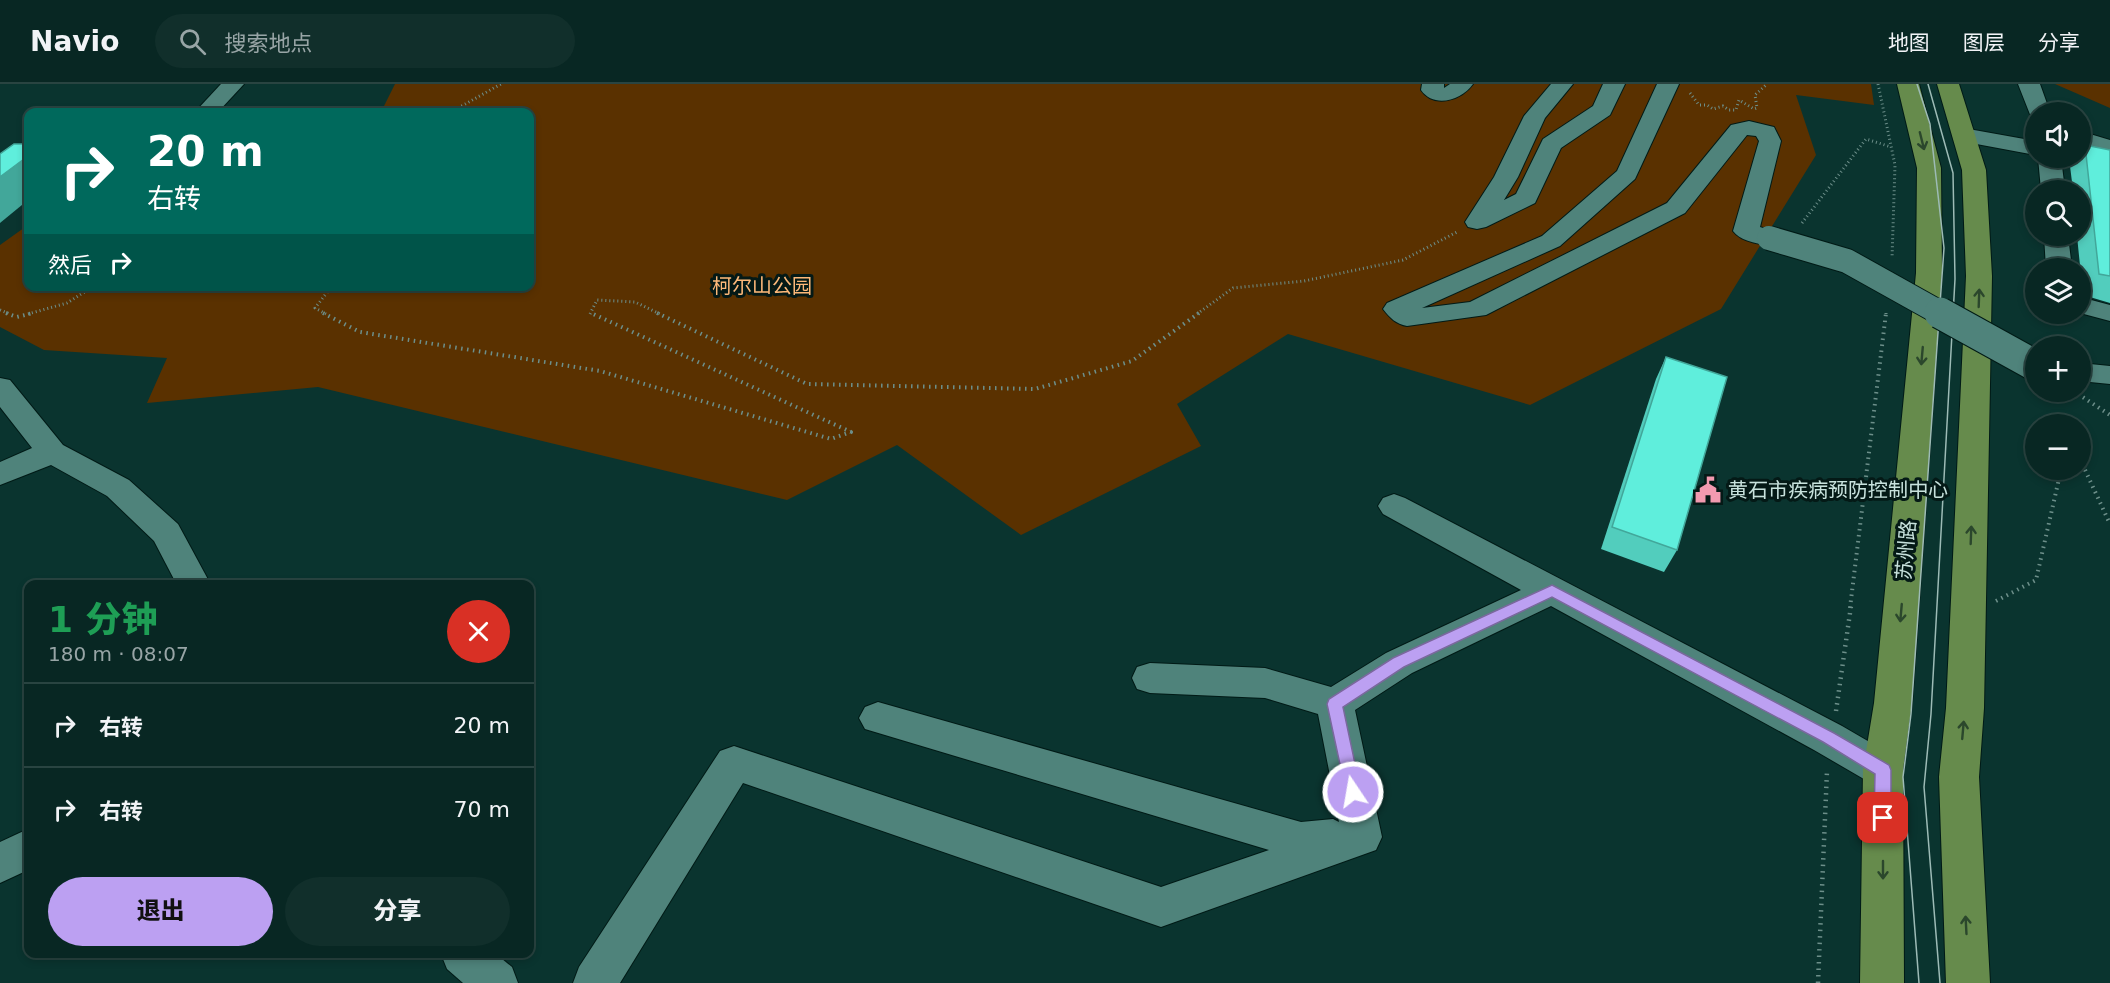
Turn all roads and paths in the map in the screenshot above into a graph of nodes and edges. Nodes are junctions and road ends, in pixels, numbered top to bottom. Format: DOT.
graph roads {
  1 [pos="233,84"];
  2 [pos="501,84"];
  3 [pos="1433,84"];
  4 [pos="1462,84"];
  5 [pos="1562,84"];
  6 [pos="1614,84"];
  7 [pos="1767,84"];
  8 [pos="1878,84"];
  9 [pos="1908,84"];
  10 [pos="1948,84"];
  11 [pos="2029,84"];
  12 [pos="1665,90"];
  13 [pos="2035,102"];
  14 [pos="463,106"];
  15 [pos="210,108"];
  16 [pos="459,108"];
  17 [pos="461,108"];
  18 [pos="1963,135"];
  19 [pos="2091,142"];
  20 [pos="2025,146"];
  21 [pos="1891,147"];
  22 [pos="2110,148"];
  23 [pos="2091,161"];
  24 [pos="2110,164"];
  25 [pos="1477,222"];
  26 [pos="1768,238"];
  27 [pos="1891,269"];
  28 [pos="86,291"];
  29 [pos="328,291"];
  30 [pos="1887,305"];
  31 [pos="2091,308"];
  32 [pos="0,310"];
  33 [pos="2110,313"];
  34 [pos="2025,360"];
  35 [pos="2091,373"];
  36 [pos="2110,375"];
  37 [pos="0,387"];
  38 [pos="2090,402"];
  39 [pos="2110,415"];
  40 [pos="52,452"];
  41 [pos="0,474"];
  42 [pos="2059,480"];
  43 [pos="2090,480"];
  44 [pos="1394,506"];
  45 [pos="2110,524"];
  46 [pos="191,580"];
  47 [pos="1552,590"];
  48 [pos="1968,617"];
  49 [pos="1150,678"];
  50 [pos="1335,704"];
  51 [pos="878,718"];
  52 [pos="1828,738"];
  53 [pos="1883,770"];
  54 [pos="1362,837"];
  55 [pos="24,850"];
  56 [pos="0,864"];
  57 [pos="468,958"];
  58 [pos="496,983"];
  59 [pos="595,983"];
  60 [pos="1818,983"];
  61 [pos="1882,983"];
  62 [pos="1968,983"];
  1 -- 15 [label="street"];
  2 -- 14 [label="path"];
  3 -- 4 [label="street"];
  5 -- 25 [label="street"];
  6 -- 25 [label="street"];
  7 -- 12 [label="path"];
  8 -- 21 [label="path"];
  9 -- 53 [label="main road, 苏州路, one-way"];
  10 -- 18 [label="main road"];
  11 -- 13 [label="street"];
  12 -- 26 [label="street"];
  14 -- 16 [label="path"];
  14 -- 17 [label="path"];
  18 -- 20 [label="street"];
  48 -- 18 [label="main road, one-way"];
  19 -- 22 [label="street"];
  21 -- 26 [label="path"];
  21 -- 27 [label="path"];
  23 -- 24 [label="street"];
  25 -- 29 [label="path"];
  26 -- 34 [label="street, bridge"];
  28 -- 32 [label="path"];
  30 -- 52 [label="path"];
  31 -- 33 [label="street"];
  35 -- 36 [label="street"];
  37 -- 40 [label="street"];
  38 -- 39 [label="path"];
  40 -- 41 [label="street"];
  40 -- 46 [label="street"];
  42 -- 48 [label="path"];
  43 -- 45 [label="path"];
  44 -- 47 [label="street"];
  47 -- 50 [label="street"];
  47 -- 52 [label="street"];
  62 -- 48 [label="main road, one-way"];
  49 -- 50 [label="street"];
  50 -- 54 [label="street"];
  51 -- 54 [label="street"];
  52 -- 53 [label="street"];
  52 -- 60 [label="path"];
  53 -- 61 [label="main road, 苏州路, one-way"];
  54 -- 59 [label="street"];
  55 -- 56 [label="street"];
  57 -- 58 [label="street"];
}
